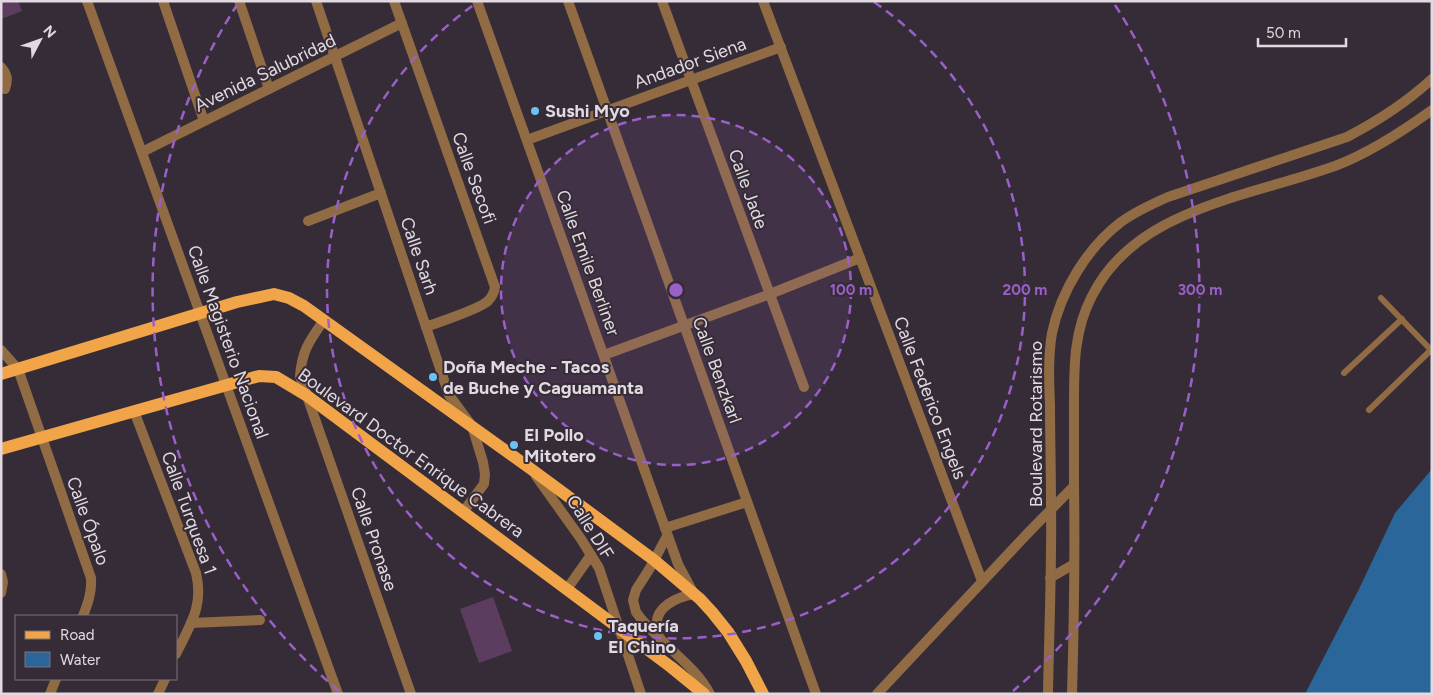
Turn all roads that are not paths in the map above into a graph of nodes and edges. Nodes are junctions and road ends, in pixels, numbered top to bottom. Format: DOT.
graph roads {
  1 [pos="88,1"];
  2 [pos="163,1"];
  3 [pos="239,1"];
  4 [pos="316,1"];
  5 [pos="394,1"];
  6 [pos="477,1"];
  7 [pos="568,1"];
  8 [pos="662,1"];
  9 [pos="763,1"];
  10 [pos="402,23"];
  11 [pos="781,47"];
  12 [pos="335,56"];
  13 [pos="1,67"];
  14 [pos="1432,79"];
  15 [pos="691,80"];
  16 [pos="6,89"];
  17 [pos="269,89"];
  18 [pos="607,110"];
  19 [pos="1432,110"];
  20 [pos="204,122"];
  21 [pos="527,140"];
  22 [pos="142,152"];
  23 [pos="381,193"];
  24 [pos="308,221"];
  25 [pos="860,258"];
  26 [pos="770,294"];
  27 [pos="1381,298"];
  28 [pos="200,312"];
  29 [pos="1402,319"];
  30 [pos="324,320"];
  31 [pos="684,326"];
  32 [pos="426,327"];
  33 [pos="1431,349"];
  34 [pos="1,350"];
  35 [pos="604,355"];
  36 [pos="18,368"];
  37 [pos="1344,372"];
  38 [pos="1,374"];
  39 [pos="226,385"];
  40 [pos="804,387"];
  41 [pos="306,394"];
  42 [pos="1369,410"];
  43 [pos="134,411"];
  44 [pos="472,426"];
  45 [pos="41,438"];
  46 [pos="1,449"];
  47 [pos="531,469"];
  48 [pos="1074,486"];
  49 [pos="747,502"];
  50 [pos="1051,509"];
  51 [pos="463,512"];
  52 [pos="666,532"];
  53 [pos="591,554"];
  54 [pos="654,560"];
  55 [pos="1074,564"];
  56 [pos="1,574"];
  57 [pos="1050,578"];
  58 [pos="982,581"];
  59 [pos="567,589"];
  60 [pos="1,593"];
  61 [pos="694,594"];
  62 [pos="83,615"];
  63 [pos="260,620"];
  64 [pos="191,623"];
  65 [pos="618,627"];
  66 [pos="659,637"];
  67 [pos="178,650"];
  68 [pos="56,680"];
  69 [pos="165,680"];
  70 [pos="50,694"];
  71 [pos="158,694"];
  72 [pos="338,694"];
  73 [pos="411,694"];
  74 [pos="641,694"];
  75 [pos="704,694"];
  76 [pos="710,694"];
  77 [pos="763,694"];
  78 [pos="816,694"];
  79 [pos="877,694"];
  80 [pos="1048,694"];
  81 [pos="1072,694"];
  1 -- 22 [label="street, Calle Magisterio Nacional"];
  2 -- 20 [label="street"];
  3 -- 17 [label="street"];
  4 -- 12 [label="street, Calle Sarh"];
  5 -- 10 [label="street, Calle Secofi"];
  6 -- 21 [label="street, Calle Emile Berliner"];
  7 -- 18 [label="street, Calle Benzkarl"];
  8 -- 15 [label="street, Calle Jade"];
  9 -- 11 [label="street, Calle Federico Engels"];
  10 -- 12 [label="street, Avenida Salubridad"];
  10 -- 32 [label="street, Calle Secofi"];
  11 -- 15 [label="street, Andador Siena"];
  11 -- 25 [label="street, Calle Federico Engels"];
  12 -- 17 [label="street, Avenida Salubridad"];
  12 -- 23 [label="street, Calle Sarh"];
  13 -- 16 [label="street"];
  14 -- 50 [label="street, Boulevard Rotarismo"];
  15 -- 18 [label="street, Andador Siena"];
  15 -- 26 [label="street, Calle Jade"];
  17 -- 20 [label="street, Avenida Salubridad"];
  18 -- 21 [label="street, Andador Siena"];
  18 -- 31 [label="street, Calle Benzkarl"];
  19 -- 48 [label="street"];
  20 -- 22 [label="street, Avenida Salubridad"];
  21 -- 35 [label="street, Calle Emile Berliner"];
  22 -- 28 [label="street, Calle Magisterio Nacional"];
  23 -- 24 [label="street"];
  23 -- 32 [label="street, Calle Sarh"];
  25 -- 26 [label="street"];
  25 -- 58 [label="street, Calle Federico Engels"];
  26 -- 31 [label="street"];
  26 -- 40 [label="street, Calle Jade"];
  27 -- 29 [label="lane"];
  28 -- 30 [label="main road"];
  28 -- 36 [label="main road"];
  28 -- 39 [label="street, Calle Magisterio Nacional"];
  29 -- 33 [label="lane"];
  29 -- 37 [label="lane"];
  30 -- 41 [label="street, Calle Pronase"];
  30 -- 44 [label="main road"];
  31 -- 35 [label="street"];
  31 -- 49 [label="street, Calle Benzkarl"];
  32 -- 44 [label="street, Calle Sarh"];
  33 -- 42 [label="lane"];
  34 -- 36 [label="street"];
  35 -- 52 [label="street, Calle Emile Berliner"];
  36 -- 38 [label="main road"];
  36 -- 45 [label="street, Calle Ópalo"];
  39 -- 41 [label="main road, Boulevard Doctor Enrique Cabrera"];
  39 -- 43 [label="main road, Boulevard Doctor Enrique Cabrera"];
  39 -- 72 [label="street, Calle Magisterio Nacional"];
  41 -- 51 [label="main road, Boulevard Doctor Enrique Cabrera"];
  41 -- 73 [label="street, Calle Pronase"];
  43 -- 45 [label="main road, Boulevard Doctor Enrique Cabrera"];
  43 -- 64 [label="street, Calle Turquesa 1"];
  44 -- 47 [label="main road"];
  44 -- 51 [label="street, Calle Sarh"];
  45 -- 46 [label="main road, Boulevard Doctor Enrique Cabrera"];
  45 -- 62 [label="street, Calle Ópalo"];
  47 -- 53 [label="street, Calle DIF"];
  47 -- 54 [label="main road"];
  48 -- 50 [label="street"];
  48 -- 55 [label="street"];
  49 -- 52 [label="street"];
  49 -- 78 [label="street, Calle Benzkarl"];
  50 -- 57 [label="street, Boulevard Rotarismo"];
  50 -- 58 [label="street"];
  51 -- 59 [label="main road, Boulevard Doctor Enrique Cabrera"];
  52 -- 54 [label="street"];
  52 -- 61 [label="street, Calle Emile Berliner"];
  53 -- 59 [label="street"];
  53 -- 65 [label="street, Calle DIF"];
  54 -- 61 [label="main road"];
  54 -- 66 [label="street"];
  55 -- 57 [label="street"];
  55 -- 81 [label="street"];
  56 -- 60 [label="street"];
  57 -- 80 [label="street, Boulevard Rotarismo"];
  58 -- 79 [label="street"];
  59 -- 65 [label="main road, Boulevard Doctor Enrique Cabrera"];
  61 -- 66 [label="street"];
  61 -- 77 [label="main road"];
  63 -- 64 [label="street"];
  64 -- 67 [label="street, Calle Turquesa 1"];
  65 -- 74 [label="street, Calle DIF"];
  65 -- 75 [label="main road, Boulevard Doctor Enrique Cabrera"];
  66 -- 76 [label="street"];
  68 -- 70 [label="street"];
  69 -- 71 [label="street"];
}
